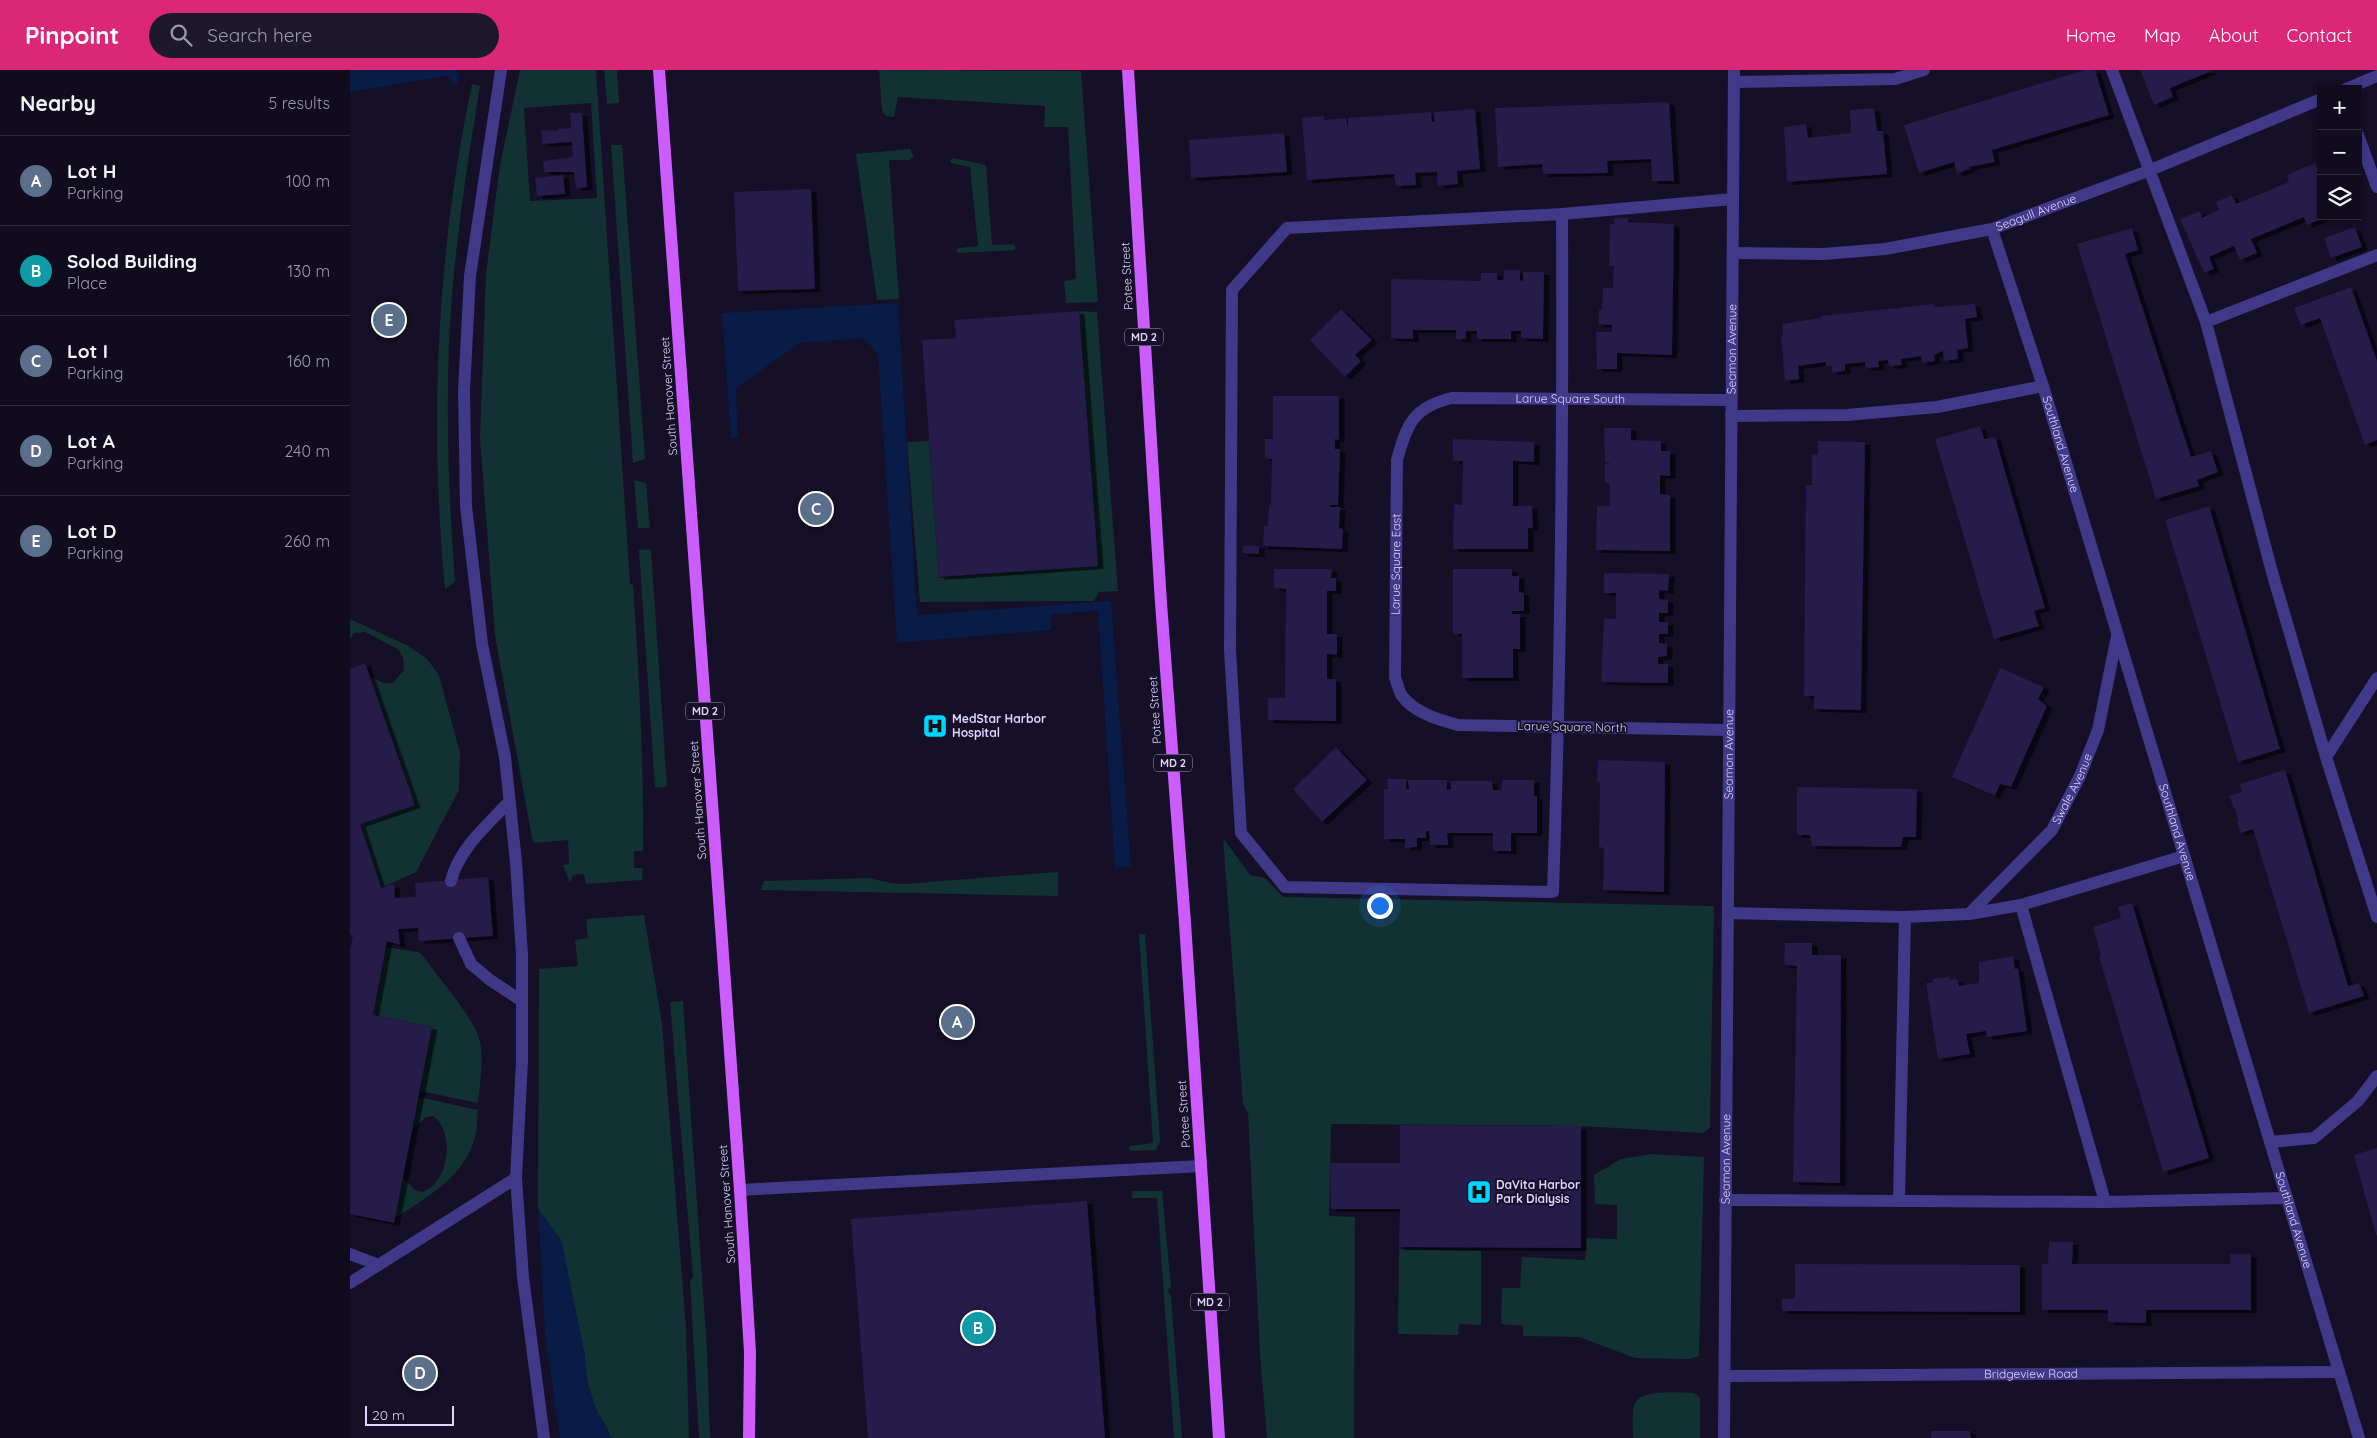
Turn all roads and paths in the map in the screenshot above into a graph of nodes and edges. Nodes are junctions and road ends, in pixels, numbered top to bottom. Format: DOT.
graph roads {
  1 [pos="500,70"];
  2 [pos="659,70"];
  3 [pos="1128,70"];
  4 [pos="1924,70"];
  5 [pos="2112,70"];
  6 [pos="1734,76"];
  7 [pos="2377,76"];
  8 [pos="2356,85"];
  9 [pos="2317,101"];
  10 [pos="2362,147"];
  11 [pos="2148,171"];
  12 [pos="2377,187"];
  13 [pos="1733,199"];
  14 [pos="1562,214"];
  15 [pos="1992,229"];
  16 [pos="1733,254"];
  17 [pos="2377,255"];
  18 [pos="2206,322"];
  19 [pos="2044,386"];
  20 [pos="1563,399"];
  21 [pos="1731,400"];
  22 [pos="1415,416"];
  23 [pos="1731,416"];
  24 [pos="2118,634"];
  25 [pos="2377,678"];
  26 [pos="1418,710"];
  27 [pos="1558,727"];
  28 [pos="1729,730"];
  29 [pos="2326,757"];
  30 [pos="510,802"];
  31 [pos="2184,856"];
  32 [pos="450,881"];
  33 [pos="2021,905"];
  34 [pos="1728,913"];
  35 [pos="1969,914"];
  36 [pos="1905,917"];
  37 [pos="2377,917"];
  38 [pos="459,938"];
  39 [pos="522,1001"];
  40 [pos="2377,1076"];
  41 [pos="2270,1142"];
  42 [pos="1201,1166"];
  43 [pos="516,1178"];
  44 [pos="740,1190"];
  45 [pos="2287,1198"];
  46 [pos="1899,1199"];
  47 [pos="1726,1200"];
  48 [pos="2105,1202"];
  49 [pos="350,1254"];
  50 [pos="379,1265"];
  51 [pos="350,1283"];
  52 [pos="2339,1372"];
  53 [pos="1724,1376"];
  54 [pos="544,1438"];
  55 [pos="749,1438"];
  56 [pos="1219,1438"];
  57 [pos="1724,1438"];
  58 [pos="2359,1438"];
  1 -- 30 [label="street"];
  2 -- 44 [label="main road, South Hanover Street / MD 2"];
  3 -- 42 [label="main road, Potee Street / MD 2"];
  4 -- 6 [label="street"];
  5 -- 11 [label="street"];
  6 -- 13 [label="street, Seamon Avenue"];
  7 -- 8 [label="street"];
  9 -- 11 [label="street, Seagull Avenue"];
  10 -- 12 [label="street"];
  11 -- 15 [label="street, Seagull Avenue"];
  11 -- 18 [label="street"];
  13 -- 14 [label="street"];
  13 -- 16 [label="street, Seamon Avenue"];
  14 -- 20 [label="street"];
  14 -- 27 [label="street"];
  15 -- 16 [label="street, Seagull Avenue"];
  15 -- 19 [label="street, Southland Avenue"];
  16 -- 21 [label="street, Seamon Avenue"];
  17 -- 18 [label="street"];
  18 -- 29 [label="street"];
  19 -- 23 [label="street"];
  19 -- 24 [label="street, Southland Avenue"];
  20 -- 21 [label="street, Larue Square South"];
  20 -- 22 [label="street, Larue Square South"];
  20 -- 27 [label="street"];
  21 -- 23 [label="street, Seamon Avenue"];
  22 -- 26 [label="street, Larue Square East"];
  23 -- 28 [label="street, Seamon Avenue"];
  24 -- 31 [label="street, Southland Avenue"];
  24 -- 35 [label="street, Swale Avenue"];
  25 -- 29 [label="street"];
  26 -- 27 [label="street, Larue Square North"];
  27 -- 28 [label="street, Larue Square North"];
  28 -- 34 [label="street, Seamon Avenue"];
  29 -- 37 [label="street"];
  30 -- 32 [label="street"];
  30 -- 39 [label="street"];
  31 -- 33 [label="street"];
  31 -- 41 [label="street, Southland Avenue"];
  33 -- 35 [label="street"];
  33 -- 48 [label="street"];
  34 -- 36 [label="street"];
  34 -- 47 [label="street, Seamon Avenue"];
  35 -- 36 [label="street"];
  36 -- 46 [label="street"];
  38 -- 39 [label="street"];
  39 -- 43 [label="street"];
  40 -- 41 [label="street"];
  41 -- 45 [label="street, Southland Avenue"];
  42 -- 44 [label="street"];
  42 -- 56 [label="main road, Potee Street / MD 2"];
  43 -- 50 [label="street"];
  43 -- 54 [label="street"];
  44 -- 55 [label="main road, South Hanover Street / MD 2"];
  45 -- 48 [label="street"];
  45 -- 52 [label="street, Southland Avenue"];
  46 -- 47 [label="street"];
  46 -- 48 [label="street"];
  47 -- 53 [label="street, Seamon Avenue"];
  49 -- 50 [label="street"];
  50 -- 51 [label="street"];
  52 -- 53 [label="street, Bridgeview Road"];
  52 -- 58 [label="street, Southland Avenue"];
  53 -- 57 [label="street, Seamon Avenue"];
}
